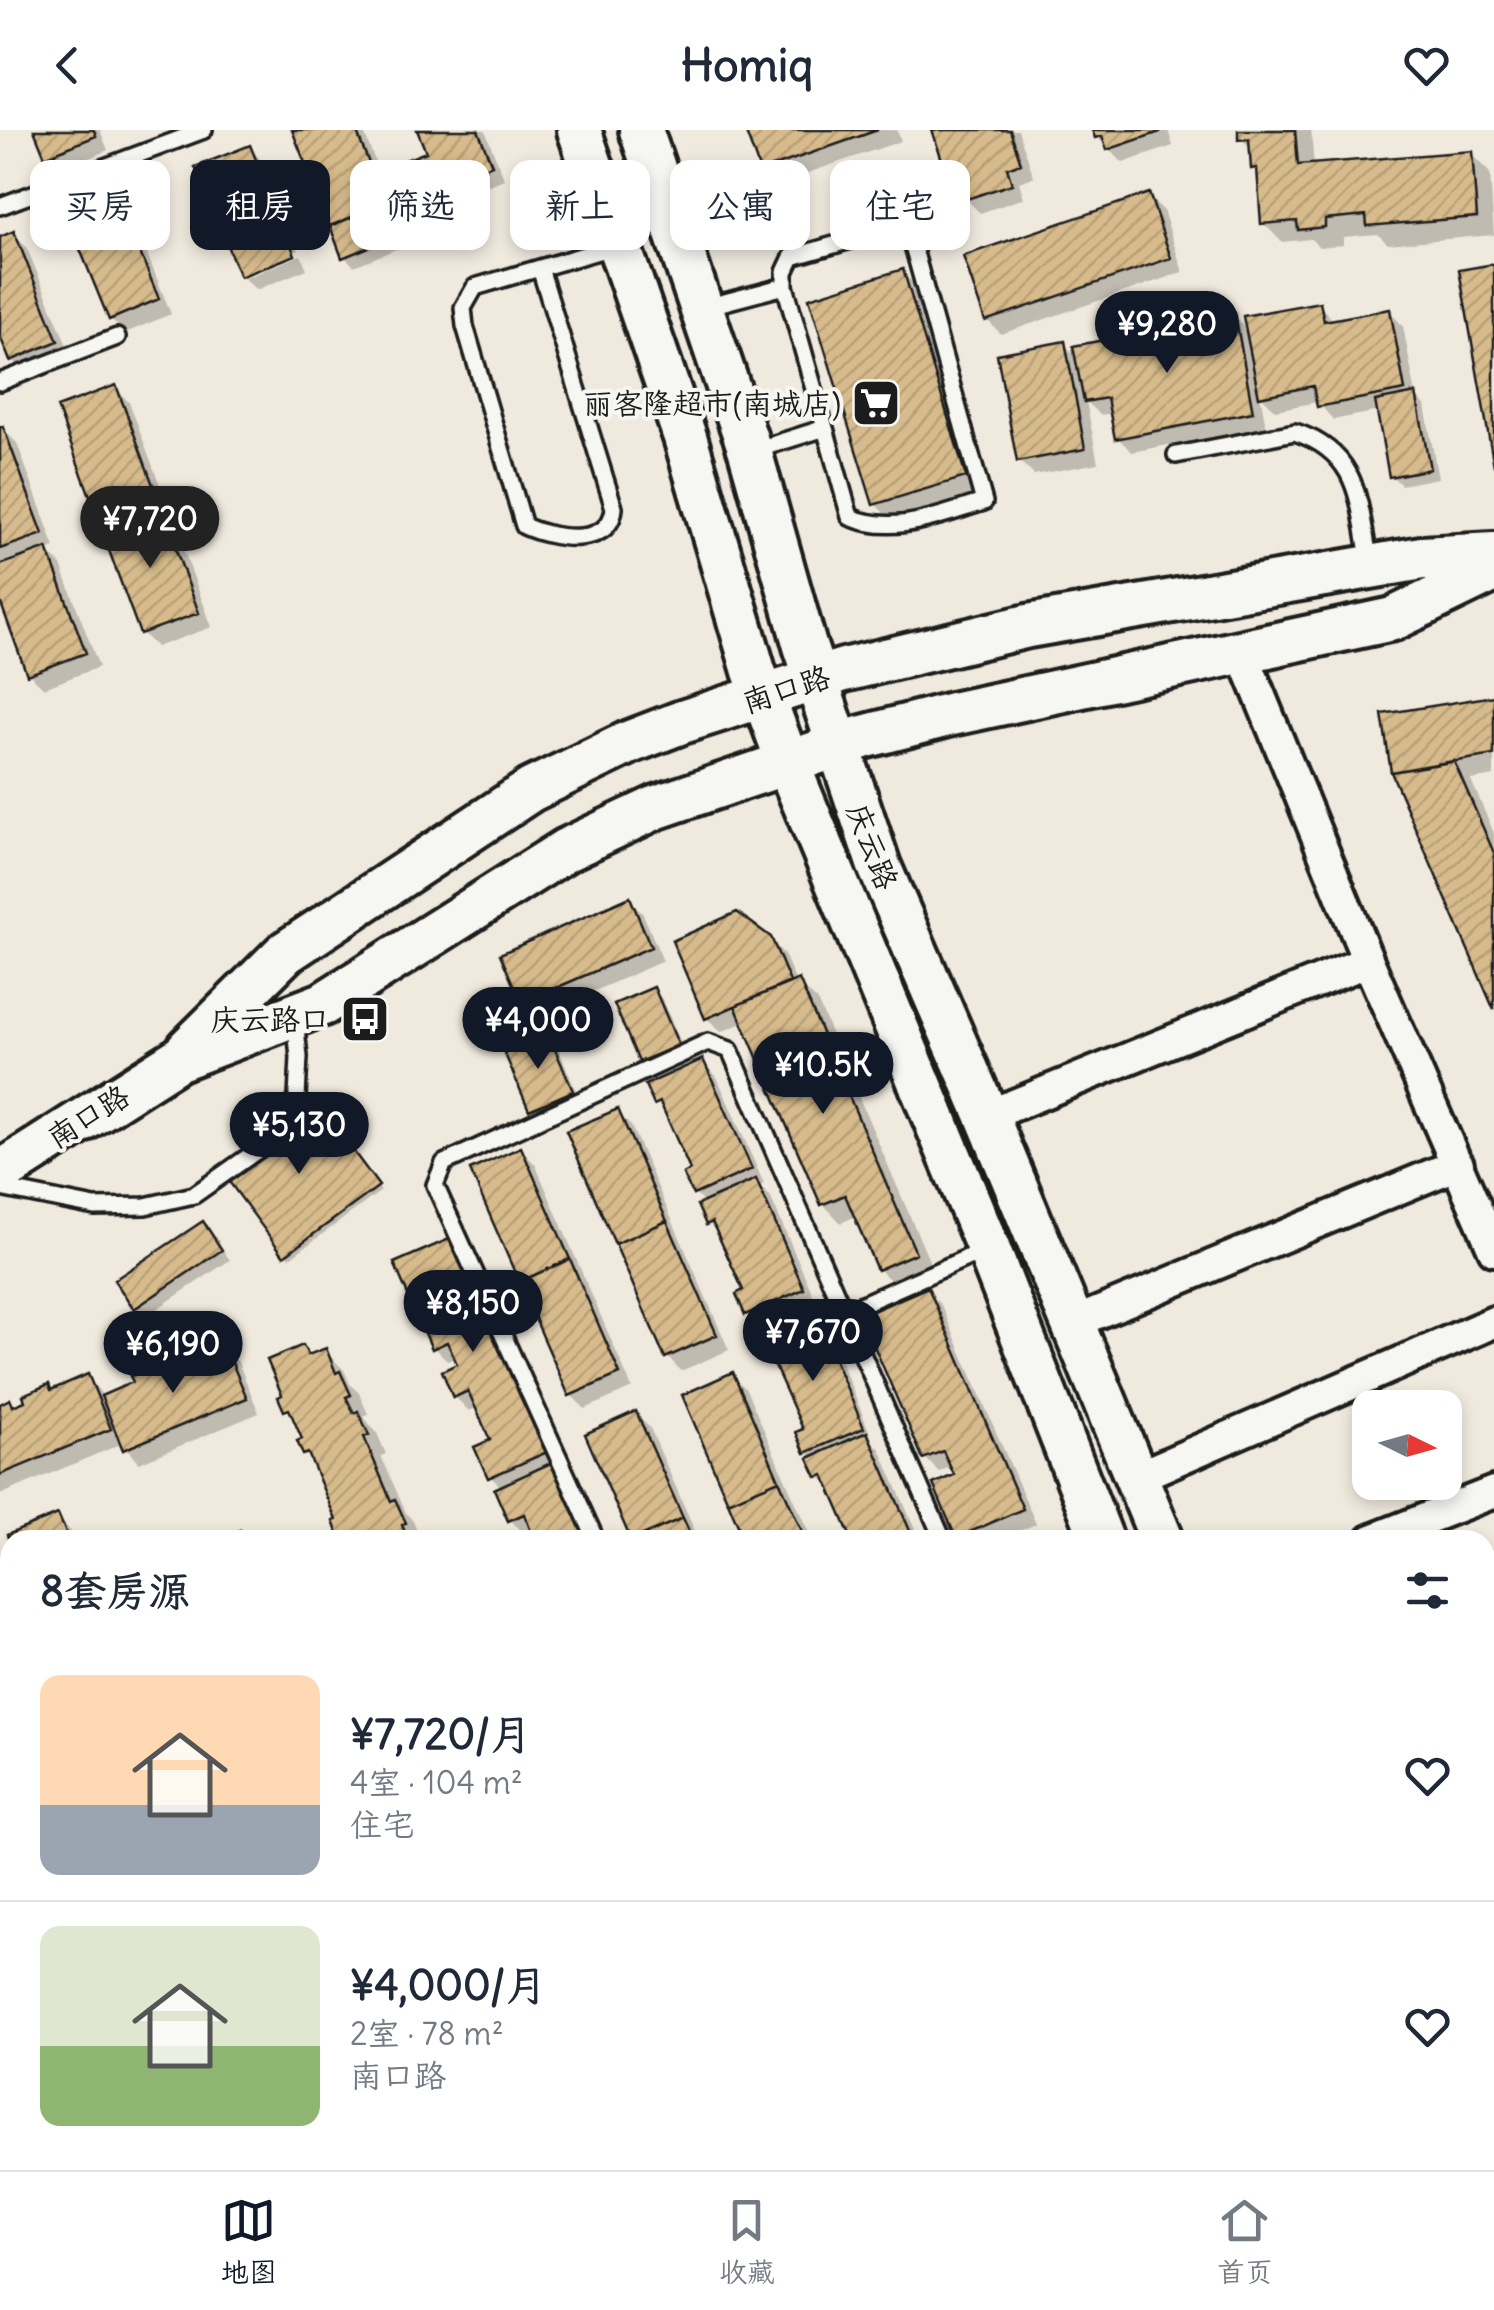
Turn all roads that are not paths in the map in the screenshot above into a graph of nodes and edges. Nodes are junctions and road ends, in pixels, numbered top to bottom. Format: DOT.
graph roads {
  1 [pos="204,130"];
  2 [pos="579,130"];
  3 [pos="646,132"];
  4 [pos="589,160"];
  5 [pos="0,206"];
  6 [pos="602,250"];
  7 [pos="621,250"];
  8 [pos="540,268"];
  9 [pos="786,286"];
  10 [pos="702,308"];
  11 [pos="117,337"];
  12 [pos="0,382"];
  13 [pos="825,428"];
  14 [pos="750,452"];
  15 [pos="1176,454"];
  16 [pos="1494,554"];
  17 [pos="1370,567"];
  18 [pos="1494,570"];
  19 [pos="1242,652"];
  20 [pos="816,680"];
  21 [pos="763,696"];
  22 [pos="836,745"];
  23 [pos="787,761"];
  24 [pos="1368,961"];
  25 [pos="295,1015"];
  26 [pos="177,1060"];
  27 [pos="987,1116"];
  28 [pos="1458,1164"];
  29 [pos="0,1173"];
  30 [pos="0,1188"];
  31 [pos="988,1248"];
  32 [pos="1494,1250"];
  33 [pos="844,1312"];
  34 [pos="1494,1322"];
  35 [pos="1074,1323"];
  36 [pos="1137,1477"];
  37 [pos="1494,1492"];
  38 [pos="591,1530"];
  39 [pos="939,1530"];
  40 [pos="1098,1530"];
  41 [pos="1158,1530"];
  42 [pos="1397,1530"];
  1 -- 5 [label="lane"];
  2 -- 4 [label="main road, 庆云路"];
  3 -- 10 [label="main road, 庆云路"];
  6 -- 8 [label="lane"];
  7 -- 21 [label="main road, 庆云路"];
  8 -- 8 [label="lane"];
  9 -- 10 [label="lane"];
  9 -- 13 [label="lane"];
  9 -- 13 [label="lane"];
  10 -- 14 [label="main road, 庆云路"];
  11 -- 12 [label="lane"];
  13 -- 14 [label="lane"];
  14 -- 20 [label="main road, 庆云路"];
  15 -- 17 [label="lane"];
  16 -- 17 [label="main road, 南口路"];
  17 -- 20 [label="main road, 南口路"];
  18 -- 19 [label="main road, 南口路"];
  19 -- 22 [label="main road, 南口路"];
  19 -- 24 [label="street"];
  20 -- 21 [label="main road, 南口路"];
  20 -- 22 [label="main road, 庆云路"];
  21 -- 23 [label="main road, 庆云路"];
  21 -- 26 [label="main road, 南口路"];
  22 -- 23 [label="main road, 南口路"];
  22 -- 27 [label="main road, 庆云路"];
  23 -- 25 [label="main road, 南口路"];
  23 -- 31 [label="main road, 庆云路"];
  24 -- 27 [label="street"];
  24 -- 28 [label="street"];
  25 -- 26 [label="main road, 南口路"];
  25 -- 30 [label="lane"];
  26 -- 29 [label="main road, 南口路"];
  27 -- 35 [label="main road, 庆云路"];
  28 -- 32 [label="street"];
  28 -- 35 [label="street"];
  31 -- 33 [label="lane"];
  31 -- 40 [label="main road, 庆云路"];
  33 -- 38 [label="lane"];
  33 -- 39 [label="lane"];
  34 -- 36 [label="street"];
  35 -- 36 [label="main road, 庆云路"];
  36 -- 41 [label="main road, 庆云路"];
  37 -- 42 [label="street"];
}
